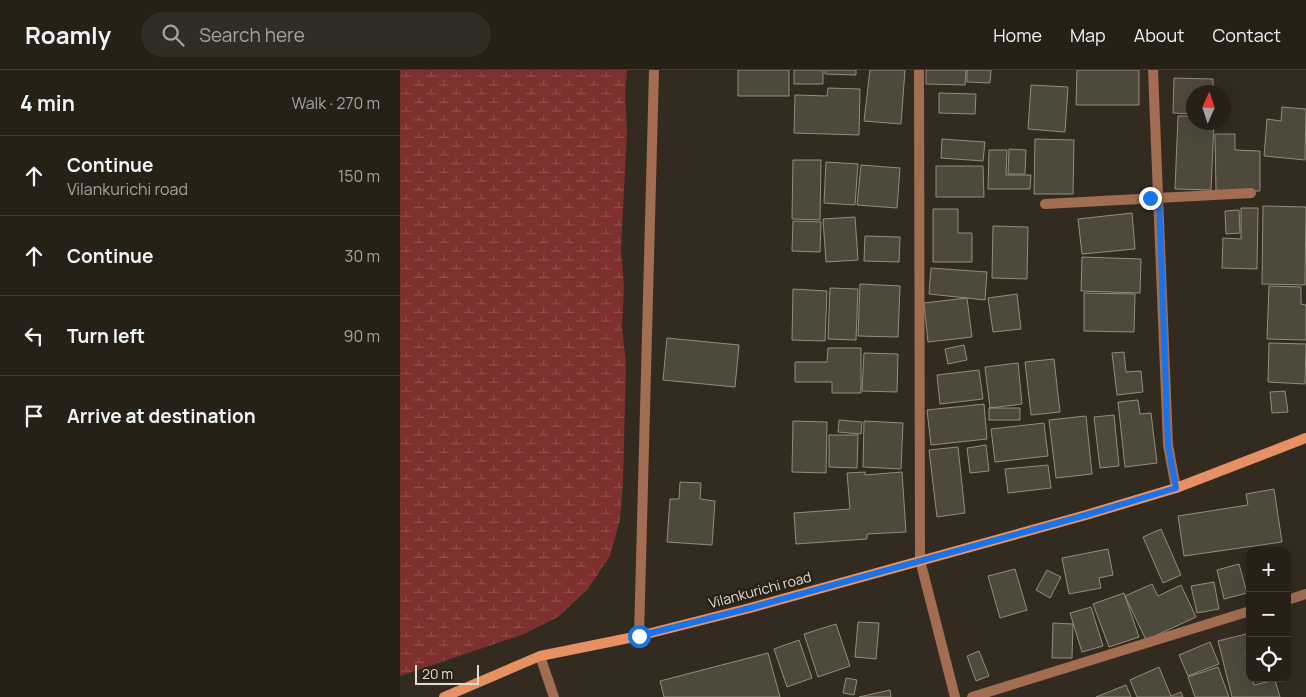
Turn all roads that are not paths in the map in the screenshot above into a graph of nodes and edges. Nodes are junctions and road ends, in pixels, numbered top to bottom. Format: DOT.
graph roads {
  1 [pos="654,70"];
  2 [pos="919,70"];
  3 [pos="1153,70"];
  4 [pos="1252,192"];
  5 [pos="1159,198"];
  6 [pos="1045,204"];
  7 [pos="1306,438"];
  8 [pos="1176,488"];
  9 [pos="920,560"];
  10 [pos="1306,594"];
  11 [pos="1291,599"];
  12 [pos="1246,613"];
  13 [pos="639,636"];
  14 [pos="540,656"];
  15 [pos="444,697"];
  16 [pos="554,697"];
  17 [pos="955,697"];
  18 [pos="972,697"];
  1 -- 13 [label="street"];
  2 -- 9 [label="street"];
  3 -- 5 [label="street"];
  4 -- 5 [label="street"];
  5 -- 6 [label="street"];
  5 -- 8 [label="street"];
  7 -- 8 [label="main road, Vilankurichi road"];
  8 -- 9 [label="main road, Vilankurichi road"];
  9 -- 13 [label="main road, Vilankurichi road"];
  9 -- 17 [label="street"];
  10 -- 11 [label="street"];
  12 -- 18 [label="street"];
  13 -- 14 [label="main road, Vilankurichi road"];
  14 -- 15 [label="main road, Vilankurichi road"];
  14 -- 16 [label="street"];
}
